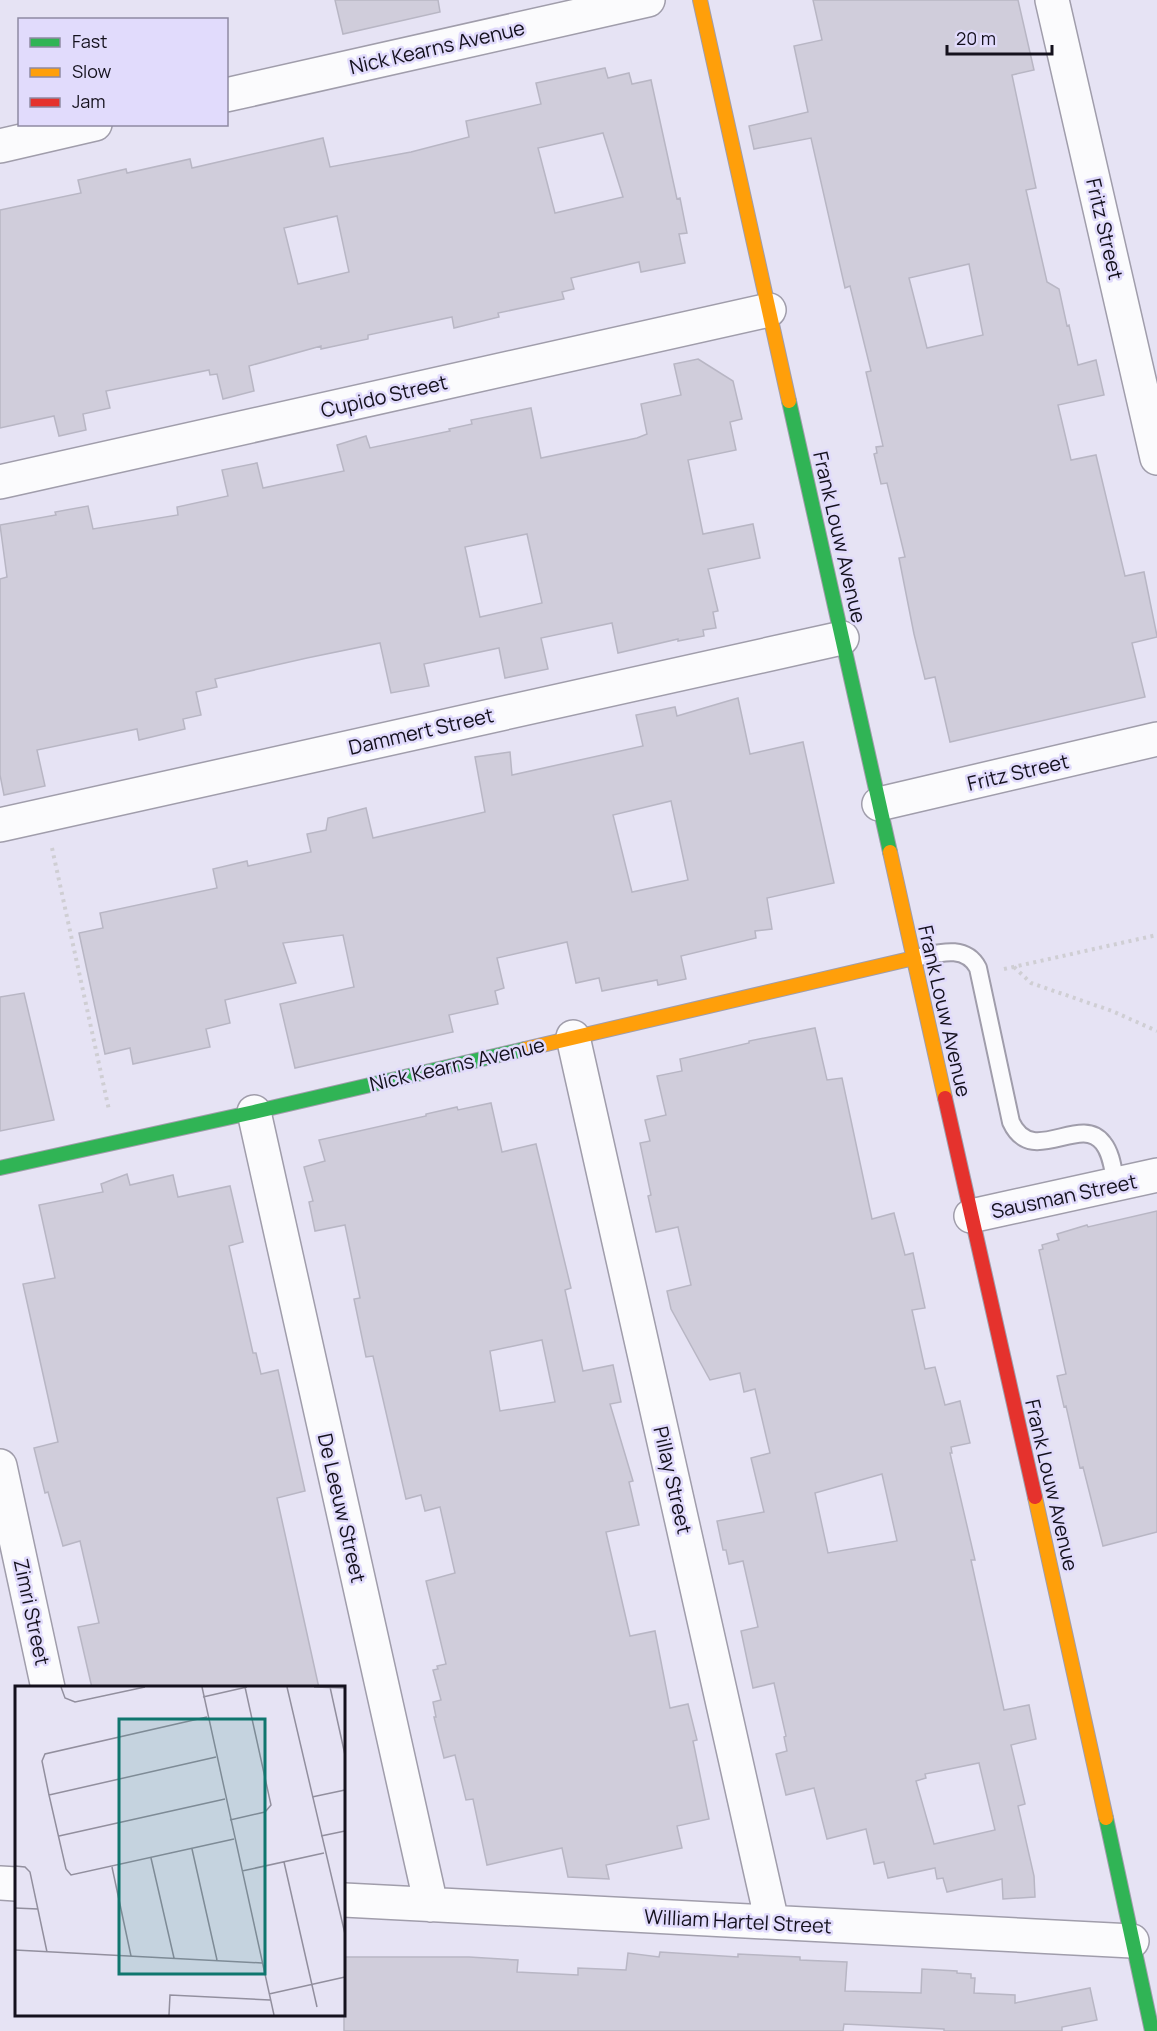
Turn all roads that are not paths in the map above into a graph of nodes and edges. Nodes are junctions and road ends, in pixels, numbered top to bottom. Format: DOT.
graph roads {
  1 [pos="648,0"];
  2 [pos="700,0"];
  3 [pos="1052,0"];
  4 [pos="228,95"];
  5 [pos="86,126"];
  6 [pos="0,146"];
  7 [pos="769,310"];
  8 [pos="1157,458"];
  9 [pos="0,482"];
  10 [pos="842,638"];
  11 [pos="1157,739"];
  12 [pos="879,804"];
  13 [pos="0,825"];
  14 [pos="914,958"];
  15 [pos="573,1037"];
  16 [pos="254,1112"];
  17 [pos="0,1168"];
  18 [pos="1157,1175"];
  19 [pos="1116,1184"];
  20 [pos="971,1216"];
  21 [pos="0,1466"];
  22 [pos="48,1686"];
  23 [pos="0,1883"];
  24 [pos="15,1884"];
  25 [pos="345,1900"];
  26 [pos="430,1905"];
  27 [pos="772,1922"];
  28 [pos="1132,1941"];
  29 [pos="1152,2031"];
  1 -- 4 [label="street, Nick Kearns Avenue"];
  2 -- 7 [label="street, Frank Louw Avenue"];
  3 -- 8 [label="street, Fritz Street"];
  5 -- 6 [label="street"];
  7 -- 9 [label="street, Cupido Street"];
  7 -- 10 [label="street, Frank Louw Avenue"];
  10 -- 12 [label="street, Frank Louw Avenue"];
  10 -- 13 [label="street, Dammert Street"];
  11 -- 12 [label="street, Fritz Street"];
  12 -- 14 [label="street, Frank Louw Avenue"];
  14 -- 15 [label="street, Nick Kearns Avenue"];
  14 -- 19 [label="lane"];
  14 -- 20 [label="street, Frank Louw Avenue"];
  15 -- 16 [label="street, Nick Kearns Avenue"];
  15 -- 27 [label="street, Pillay Street"];
  16 -- 17 [label="street, Nick Kearns Avenue"];
  16 -- 26 [label="street, De Leeuw Street"];
  18 -- 19 [label="street, Sausman Street"];
  19 -- 20 [label="street, Sausman Street"];
  20 -- 28 [label="street, Frank Louw Avenue"];
  21 -- 22 [label="street, Zimri Street"];
  23 -- 24 [label="street"];
  25 -- 26 [label="street, William Hartel Street"];
  26 -- 27 [label="street, William Hartel Street"];
  27 -- 28 [label="street, William Hartel Street"];
  28 -- 29 [label="street, Frank Louw Avenue"];
}
